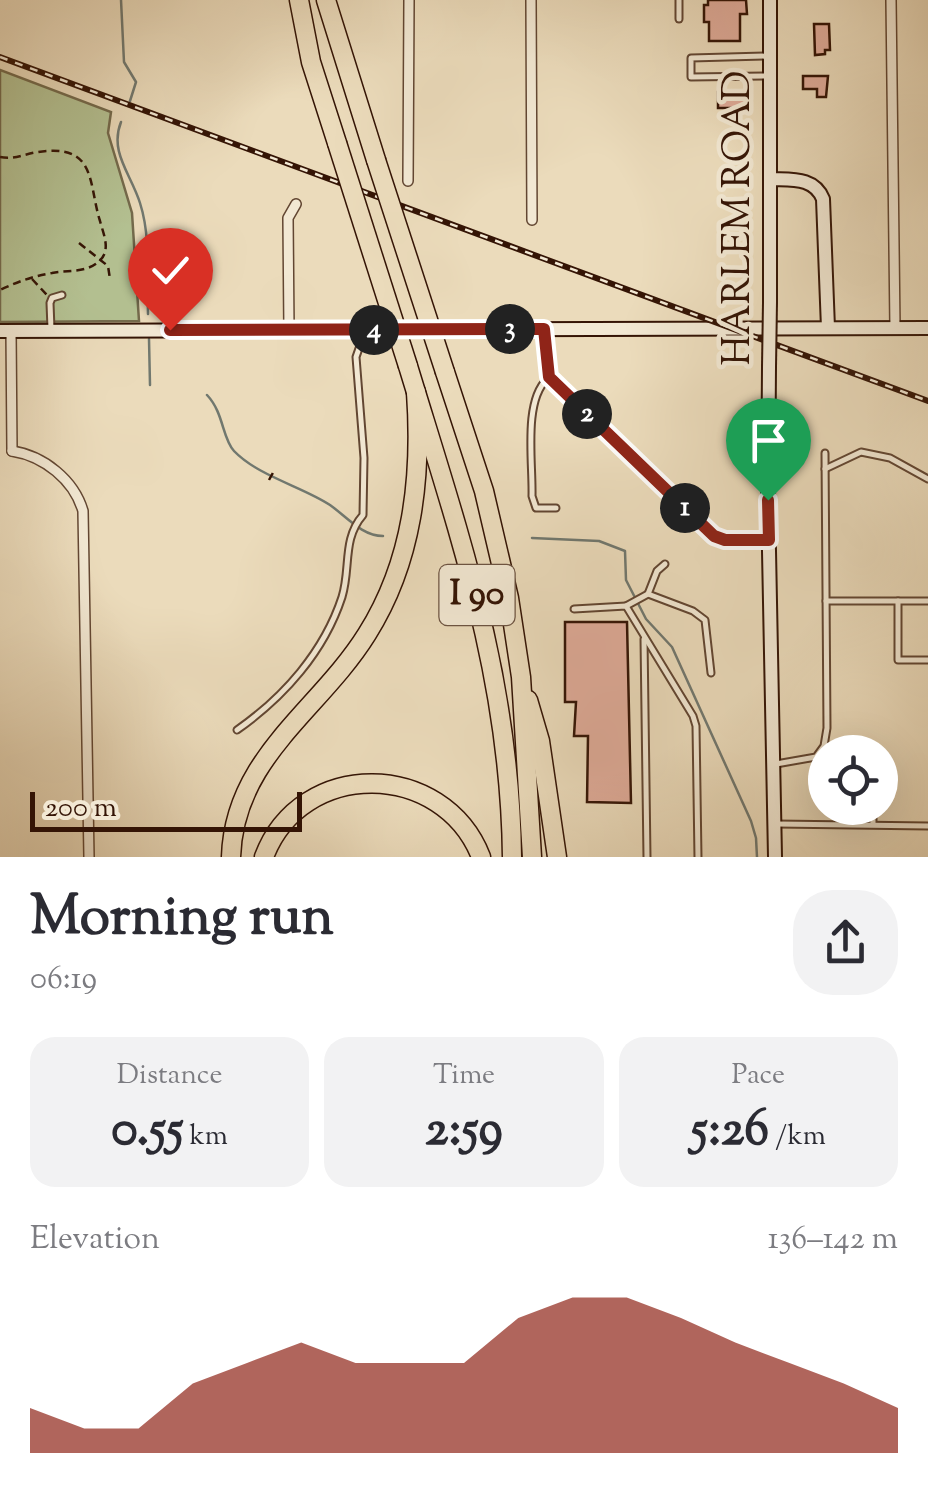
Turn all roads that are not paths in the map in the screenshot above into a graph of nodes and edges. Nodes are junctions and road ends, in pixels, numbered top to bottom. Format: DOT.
graph roads {
  1 [pos="299,0"];
  2 [pos="326,0"];
  3 [pos="408,0"];
  4 [pos="532,0"];
  5 [pos="679,0"];
  6 [pos="770,0"];
  7 [pos="891,0"];
  8 [pos="678,19"];
  9 [pos="770,56"];
  10 [pos="770,76"];
  11 [pos="771,179"];
  12 [pos="408,181"];
  13 [pos="296,204"];
  14 [pos="532,220"];
  15 [pos="62,295"];
  16 [pos="828,328"];
  17 [pos="895,328"];
  18 [pos="928,328"];
  19 [pos="544,329"];
  20 [pos="51,330"];
  21 [pos="289,330"];
  22 [pos="365,330"];
  23 [pos="5,331"];
  24 [pos="549,377"];
  25 [pos="416,392"];
  26 [pos="12,451"];
  27 [pos="825,453"];
  28 [pos="0,454"];
  29 [pos="825,470"];
  30 [pos="928,480"];
  31 [pos="556,508"];
  32 [pos="769,540"];
  33 [pos="665,564"];
  34 [pos="648,594"];
  35 [pos="826,601"];
  36 [pos="898,601"];
  37 [pos="928,601"];
  38 [pos="626,606"];
  39 [pos="574,609"];
  40 [pos="644,636"];
  41 [pos="928,660"];
  42 [pos="711,673"];
  43 [pos="522,677"];
  44 [pos="238,730"];
  45 [pos="773,764"];
  46 [pos="774,824"];
  47 [pos="808,824"];
  48 [pos="873,825"];
  49 [pos="928,826"];
  50 [pos="89,857"];
  51 [pos="231,857"];
  52 [pos="264,857"];
  53 [pos="481,857"];
  54 [pos="512,857"];
  55 [pos="532,857"];
  56 [pos="557,857"];
  57 [pos="647,857"];
  58 [pos="698,857"];
  59 [pos="775,857"];
  1 -- 25 [label="highway, I 90, bridge"];
  2 -- 43 [label="highway, I 90, bridge"];
  3 -- 12 [label="street"];
  4 -- 14 [label="street"];
  5 -- 8 [label="lane"];
  6 -- 9 [label="main road, HARLEM ROAD"];
  7 -- 17 [label="street"];
  9 -- 10 [label="main road, HARLEM ROAD"];
  9 -- 10 [label="lane"];
  10 -- 11 [label="main road, HARLEM ROAD"];
  11 -- 16 [label="main road"];
  11 -- 32 [label="main road, HARLEM ROAD, bridge"];
  13 -- 21 [label="street"];
  15 -- 20 [label="lane"];
  16 -- 17 [label="main road"];
  16 -- 19 [label="main road"];
  17 -- 18 [label="main road"];
  19 -- 22 [label="main road"];
  19 -- 24 [label="main road"];
  20 -- 21 [label="main road"];
  20 -- 23 [label="main road"];
  21 -- 22 [label="main road"];
  22 -- 44 [label="lane"];
  23 -- 26 [label="street"];
  24 -- 31 [label="lane"];
  24 -- 32 [label="main road"];
  25 -- 51 [label="highway"];
  25 -- 54 [label="highway, I 90"];
  26 -- 28 [label="street"];
  26 -- 50 [label="street"];
  27 -- 29 [label="lane"];
  29 -- 30 [label="lane"];
  29 -- 35 [label="lane"];
  32 -- 45 [label="main road, HARLEM ROAD"];
  33 -- 34 [label="lane"];
  34 -- 38 [label="lane"];
  34 -- 42 [label="lane"];
  35 -- 36 [label="lane"];
  35 -- 45 [label="lane"];
  36 -- 37 [label="lane"];
  36 -- 41 [label="lane"];
  38 -- 39 [label="lane"];
  38 -- 40 [label="lane"];
  40 -- 57 [label="lane"];
  40 -- 58 [label="lane"];
  43 -- 55 [label="highway, I 90"];
  43 -- 56 [label="highway"];
  45 -- 46 [label="main road, HARLEM ROAD"];
  46 -- 47 [label="lane"];
  46 -- 59 [label="main road, HARLEM ROAD"];
  48 -- 49 [label="lane"];
  52 -- 53 [label="highway"];
}
